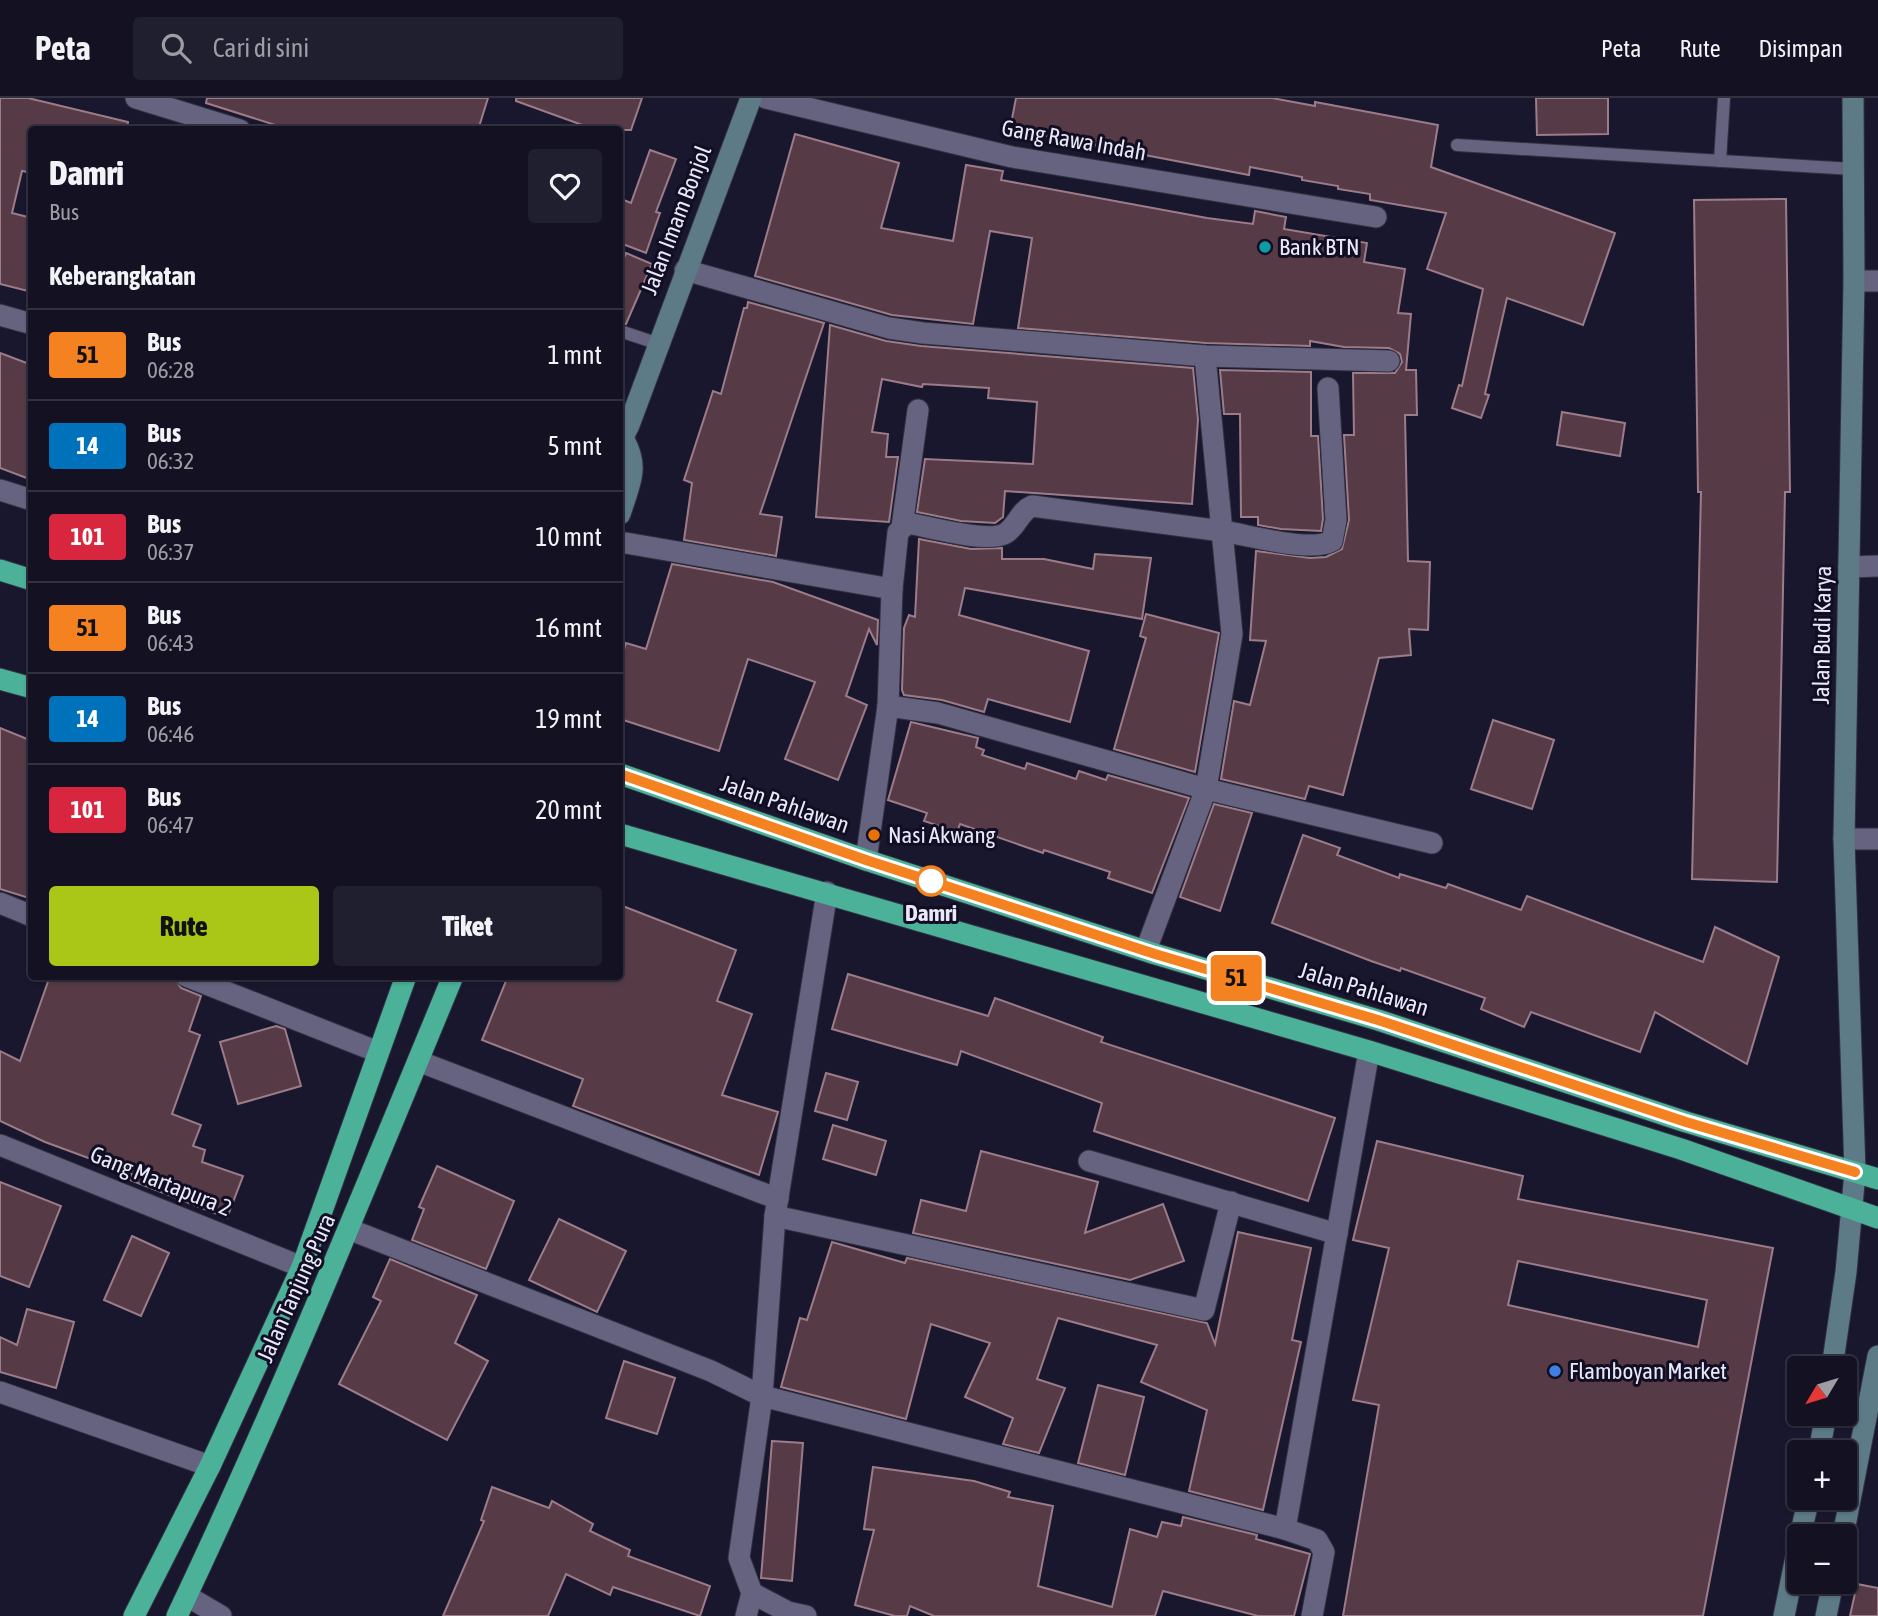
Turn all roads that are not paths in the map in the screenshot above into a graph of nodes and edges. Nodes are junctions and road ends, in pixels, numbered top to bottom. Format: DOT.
graph roads {
  1 [pos="136,98"];
  2 [pos="751,98"];
  3 [pos="766,98"];
  4 [pos="1724,98"];
  5 [pos="1853,98"];
  6 [pos="227,126"];
  7 [pos="1457,145"];
  8 [pos="1720,161"];
  9 [pos="1853,169"];
  10 [pos="1376,218"];
  11 [pos="685,270"];
  12 [pos="1854,281"];
  13 [pos="1878,281"];
  14 [pos="0,315"];
  15 [pos="28,323"];
  16 [pos="623,332"];
  17 [pos="659,344"];
  18 [pos="1205,356"];
  19 [pos="1389,361"];
  20 [pos="1328,388"];
  21 [pos="918,410"];
  22 [pos="623,432"];
  23 [pos="625,478"];
  24 [pos="0,490"];
  25 [pos="28,499"];
  26 [pos="902,527"];
  27 [pos="1222,531"];
  28 [pos="623,543"];
  29 [pos="1878,566"];
  30 [pos="1849,567"];
  31 [pos="0,570"];
  32 [pos="28,579"];
  33 [pos="892,589"];
  34 [pos="0,679"];
  35 [pos="28,687"];
  36 [pos="888,706"];
  37 [pos="623,775"];
  38 [pos="1206,789"];
  39 [pos="623,835"];
  40 [pos="1843,839"];
  41 [pos="1878,839"];
  42 [pos="1432,843"];
  43 [pos="866,860"];
  44 [pos="827,892"];
  45 [pos="0,903"];
  46 [pos="28,914"];
  47 [pos="1146,950"];
  48 [pos="197,980"];
  49 [pos="405,980"];
  50 [pos="451,980"];
  51 [pos="1369,1051"];
  52 [pos="378,1052"];
  53 [pos="418,1061"];
  54 [pos="0,1145"];
  55 [pos="1089,1161"];
  56 [pos="1855,1172"];
  57 [pos="1878,1179"];
  58 [pos="1231,1202"];
  59 [pos="776,1207"];
  60 [pos="1851,1209"];
  61 [pos="1878,1218"];
  62 [pos="351,1230"];
  63 [pos="1337,1234"];
  64 [pos="302,1267"];
  65 [pos="1833,1356"];
  66 [pos="1878,1356"];
  67 [pos="0,1392"];
  68 [pos="762,1396"];
  69 [pos="210,1466"];
  70 [pos="1845,1524"];
  71 [pos="180,1527"];
  72 [pos="1285,1529"];
  73 [pos="213,1543"];
  74 [pos="752,1593"];
  75 [pos="1788,1594"];
  76 [pos="1831,1594"];
  77 [pos="187,1596"];
  78 [pos="134,1616"];
  79 [pos="177,1616"];
  80 [pos="221,1616"];
  81 [pos="746,1616"];
  82 [pos="806,1616"];
  83 [pos="1312,1616"];
  84 [pos="1784,1616"];
  85 [pos="1826,1616"];
  1 -- 6 [label="street"];
  2 -- 11 [label="street, Jalan Imam Bonjol"];
  3 -- 10 [label="street, Gang Rawa Indah"];
  4 -- 8 [label="lane"];
  5 -- 9 [label="street, Jalan Budi Karya"];
  7 -- 8 [label="lane"];
  8 -- 9 [label="lane"];
  9 -- 12 [label="street, Jalan Budi Karya"];
  11 -- 17 [label="street, Jalan Imam Bonjol"];
  11 -- 18 [label="street"];
  12 -- 13 [label="street"];
  12 -- 30 [label="street, Jalan Budi Karya"];
  14 -- 15 [label="street"];
  16 -- 17 [label="lane"];
  17 -- 22 [label="street, Jalan Imam Bonjol"];
  18 -- 19 [label="street"];
  18 -- 27 [label="street"];
  20 -- 27 [label="street"];
  21 -- 26 [label="street"];
  22 -- 23 [label="street, Jalan Imam Bonjol"];
  24 -- 25 [label="street"];
  26 -- 27 [label="street"];
  26 -- 33 [label="street"];
  27 -- 38 [label="street"];
  28 -- 33 [label="street"];
  29 -- 30 [label="street"];
  30 -- 40 [label="street, Jalan Budi Karya"];
  31 -- 32 [label="highway"];
  33 -- 36 [label="street"];
  34 -- 35 [label="highway"];
  36 -- 38 [label="street"];
  36 -- 43 [label="street"];
  37 -- 43 [label="highway, Jalan Pahlawan"];
  38 -- 42 [label="street"];
  38 -- 47 [label="street"];
  39 -- 44 [label="highway"];
  40 -- 41 [label="street"];
  40 -- 56 [label="street, Jalan Budi Karya"];
  43 -- 47 [label="highway, Jalan Pahlawan"];
  44 -- 51 [label="highway"];
  44 -- 59 [label="street"];
  45 -- 46 [label="street"];
  47 -- 56 [label="highway, Jalan Pahlawan"];
  48 -- 52 [label="street"];
  49 -- 52 [label="highway, Jalan Tanjung Pura"];
  50 -- 53 [label="highway, Jalan Tanjung Pura"];
  51 -- 60 [label="highway"];
  51 -- 63 [label="street"];
  52 -- 64 [label="highway, Jalan Tanjung Pura"];
  53 -- 59 [label="street"];
  53 -- 62 [label="highway, Jalan Tanjung Pura"];
  54 -- 64 [label="street, Gang Martapura 2"];
  55 -- 58 [label="street"];
  56 -- 57 [label="highway, Jalan Pahlawan"];
  56 -- 60 [label="street, Jalan Budi Karya"];
  58 -- 59 [label="street"];
  58 -- 63 [label="street"];
  59 -- 68 [label="street"];
  60 -- 61 [label="highway"];
  60 -- 65 [label="street, Jalan Budi Karya"];
  62 -- 68 [label="street"];
  62 -- 73 [label="highway, Jalan Tanjung Pura"];
  63 -- 72 [label="street"];
  64 -- 69 [label="highway, Jalan Tanjung Pura"];
  66 -- 70 [label="street"];
  67 -- 69 [label="street"];
  68 -- 72 [label="street"];
  68 -- 74 [label="street"];
  69 -- 71 [label="highway, Jalan Tanjung Pura"];
  71 -- 73 [label="highway"];
  71 -- 78 [label="highway, Jalan Tanjung Pura"];
  72 -- 83 [label="street"];
  73 -- 77 [label="highway, Jalan Tanjung Pura"];
  74 -- 81 [label="street"];
  74 -- 82 [label="street"];
  75 -- 84 [label="street"];
  76 -- 85 [label="street"];
  77 -- 79 [label="highway, Jalan Tanjung Pura"];
  77 -- 80 [label="street"];
}
